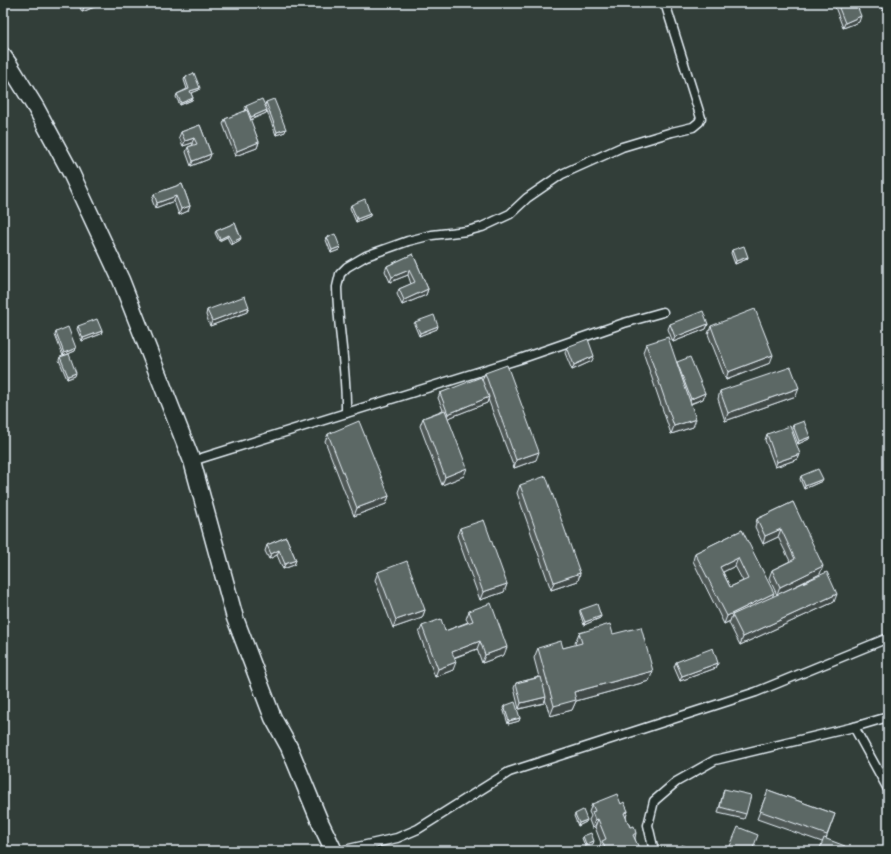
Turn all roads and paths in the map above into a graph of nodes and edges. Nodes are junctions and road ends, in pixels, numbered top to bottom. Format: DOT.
graph roads {
  1 [pos="665,3"];
  2 [pos="3,56"];
  3 [pos="663,312"];
  4 [pos="346,413"];
  5 [pos="192,461"];
  6 [pos="888,638"];
  7 [pos="888,717"];
  8 [pos="854,727"];
  9 [pos="888,789"];
  10 [pos="334,851"];
  11 [pos="340,851"];
  12 [pos="654,851"];
  1 -- 4 [label="lane"];
  2 -- 5 [label="street"];
  3 -- 4 [label="lane"];
  4 -- 5 [label="lane"];
  5 -- 10 [label="street"];
  6 -- 11 [label="lane"];
  7 -- 8 [label="lane"];
  8 -- 9 [label="lane"];
  8 -- 12 [label="lane"];
}
